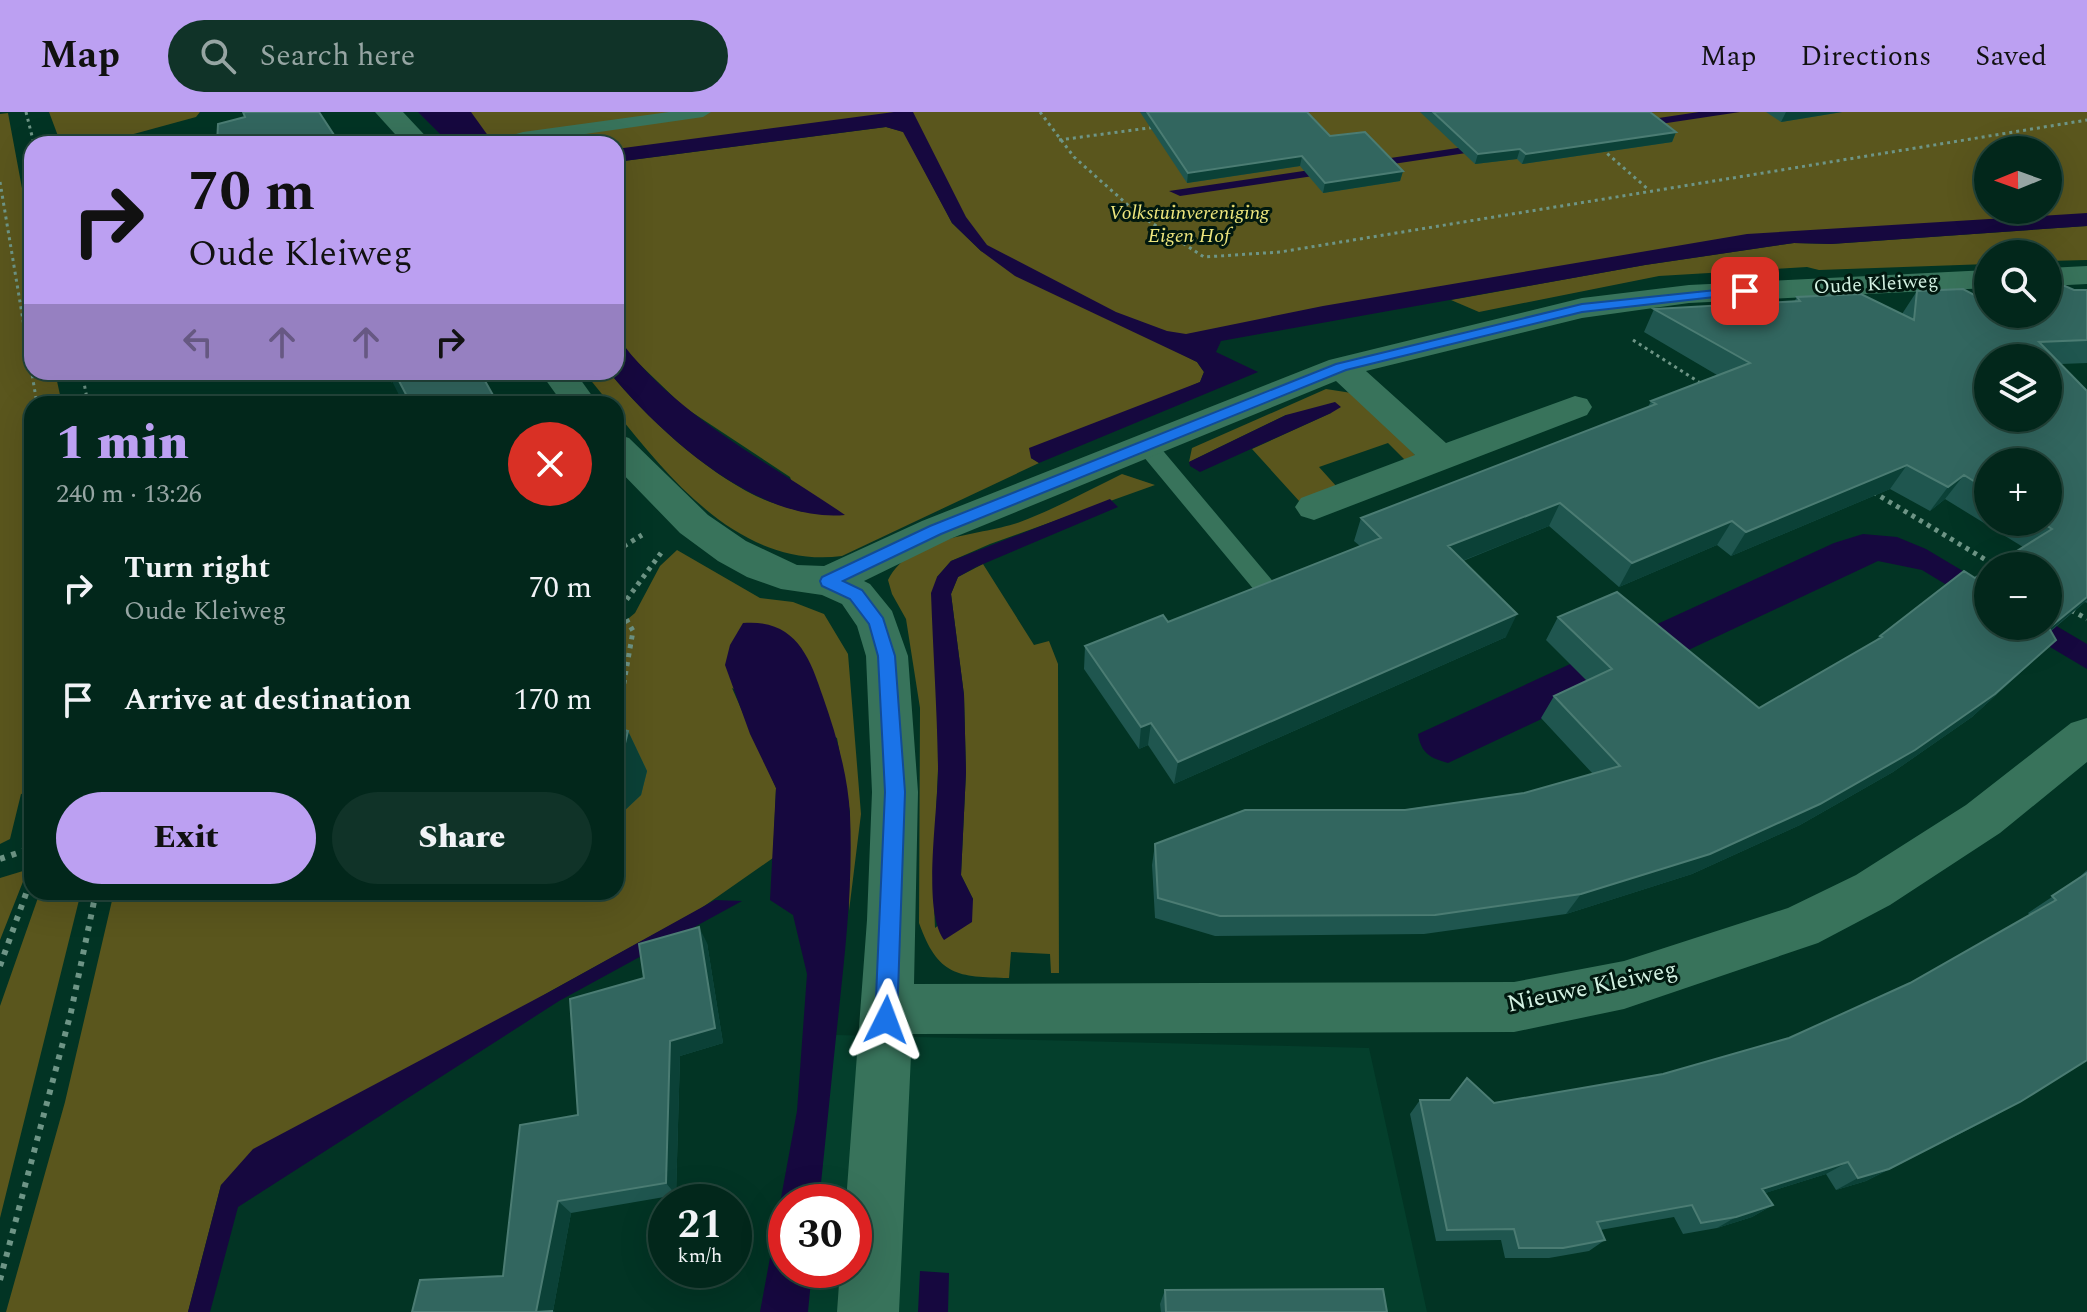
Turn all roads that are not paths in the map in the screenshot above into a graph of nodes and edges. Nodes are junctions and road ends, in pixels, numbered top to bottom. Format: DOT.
graph roads {
  1 [pos="388,112"];
  2 [pos="556,112"];
  3 [pos="703,112"];
  4 [pos="411,136"];
  5 [pos="524,136"];
  6 [pos="530,136"];
  7 [pos="2087,275"];
  8 [pos="2062,276"];
  9 [pos="1974,280"];
  10 [pos="1341,367"];
  11 [pos="1575,407"];
  12 [pos="1146,445"];
  13 [pos="624,454"];
  14 [pos="1441,458"];
  15 [pos="1314,507"];
  16 [pos="828,581"];
  17 [pos="1263,585"];
  18 [pos="2087,736"];
  19 [pos="887,1009"];
  20 [pos="868,1312"];
  1 -- 4 [label="street"];
  2 -- 5 [label="lane"];
  3 -- 6 [label="lane"];
  7 -- 8 [label="street"];
  9 -- 10 [label="street, Oude Kleiweg"];
  10 -- 12 [label="street, Oude Kleiweg"];
  10 -- 14 [label="street"];
  11 -- 14 [label="street"];
  12 -- 16 [label="street, Oude Kleiweg"];
  12 -- 17 [label="lane"];
  13 -- 16 [label="street"];
  14 -- 15 [label="street"];
  16 -- 19 [label="street"];
  18 -- 19 [label="street, Nieuwe Kleiweg"];
  19 -- 20 [label="street"];
}
